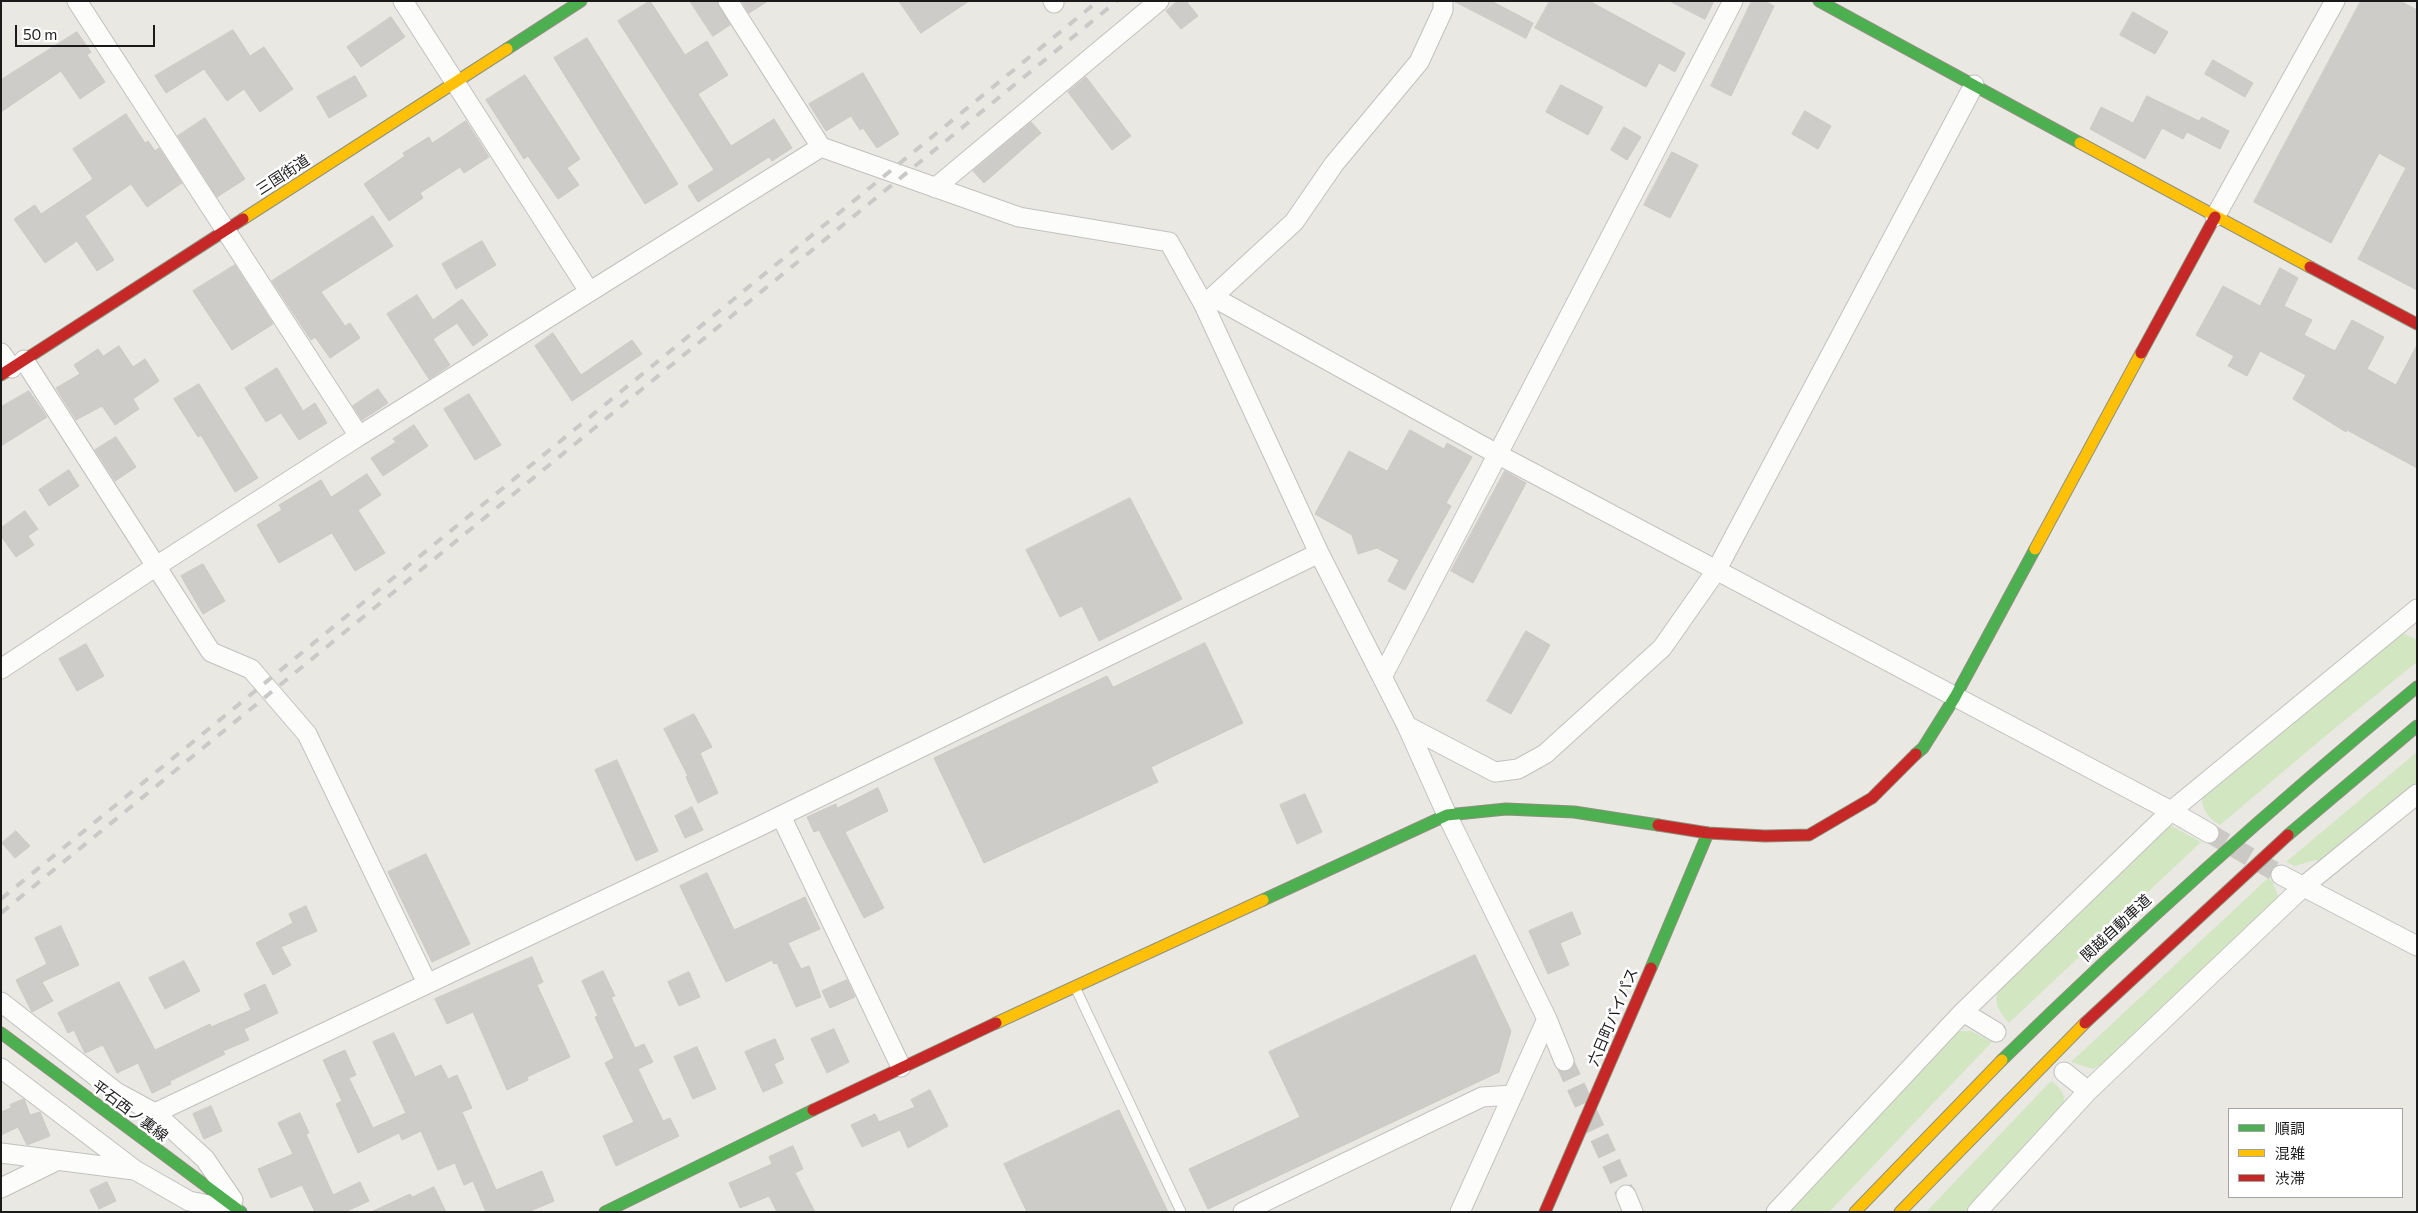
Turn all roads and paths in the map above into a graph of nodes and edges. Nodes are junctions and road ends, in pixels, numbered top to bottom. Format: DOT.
graph roads {
  1 [pos="77,1"];
  2 [pos="403,1"];
  3 [pos="581,1"];
  4 [pos="728,1"];
  5 [pos="1159,1"];
  6 [pos="1443,1"];
  7 [pos="1733,1"];
  8 [pos="1819,1"];
  9 [pos="2335,1"];
  10 [pos="454,84"];
  11 [pos="1974,85"];
  12 [pos="821,147"];
  13 [pos="935,188"];
  14 [pos="2215,218"];
  15 [pos="226,230"];
  16 [pos="589,291"];
  17 [pos="1208,301"];
  18 [pos="2417,324"];
  19 [pos="10,364"];
  20 [pos="359,436"];
  21 [pos="1497,454"];
  22 [pos="1319,553"];
  23 [pos="155,567"];
  24 [pos="1716,571"];
  25 [pos="2417,610"];
  26 [pos="2409,626"];
  27 [pos="1,670"];
  28 [pos="1382,677"];
  29 [pos="2417,687"];
  30 [pos="1955,697"];
  31 [pos="1407,726"];
  32 [pos="2417,726"];
  33 [pos="2417,794"];
  34 [pos="2171,811"];
  35 [pos="1447,815"];
  36 [pos="781,816"];
  37 [pos="1708,832"];
  38 [pos="2209,833"];
  39 [pos="2281,875"];
  40 [pos="2304,886"];
  41 [pos="2417,946"];
  42 [pos="427,984"];
  43 [pos="1075,987"];
  44 [pos="1,1002"];
  45 [pos="1963,1012"];
  46 [pos="1547,1019"];
  47 [pos="1996,1032"];
  48 [pos="1,1034"];
  49 [pos="1564,1061"];
  50 [pos="901,1067"];
  51 [pos="1,1068"];
  52 [pos="2064,1072"];
  53 [pos="2088,1091"];
  54 [pos="1513,1095"];
  55 [pos="154,1113"];
  56 [pos="1,1153"];
  57 [pos="56,1161"];
  58 [pos="135,1170"];
  59 [pos="1,1188"];
  60 [pos="241,1212"];
  61 [pos="605,1212"];
  62 [pos="1182,1212"];
  63 [pos="1243,1212"];
  64 [pos="1460,1212"];
  65 [pos="1545,1212"];
  66 [pos="1776,1212"];
  67 [pos="1855,1212"];
  68 [pos="1900,1212"];
  69 [pos="1977,1212"];
  1 -- 15 [label="street"];
  2 -- 10 [label="street"];
  3 -- 10 [label="main road, 三国街道"];
  4 -- 12 [label="street"];
  5 -- 13 [label="street"];
  6 -- 17 [label="street"];
  7 -- 21 [label="street"];
  8 -- 11 [label="main road"];
  9 -- 14 [label="street"];
  10 -- 15 [label="main road, 三国街道"];
  10 -- 16 [label="street"];
  11 -- 14 [label="main road"];
  11 -- 24 [label="street"];
  12 -- 13 [label="street"];
  12 -- 16 [label="street"];
  13 -- 17 [label="street"];
  14 -- 18 [label="main road"];
  14 -- 30 [label="main road"];
  15 -- 19 [label="main road, 三国街道"];
  15 -- 20 [label="street"];
  16 -- 20 [label="street"];
  17 -- 21 [label="street"];
  17 -- 22 [label="street"];
  19 -- 23 [label="street"];
  20 -- 23 [label="street"];
  21 -- 24 [label="street"];
  21 -- 28 [label="street"];
  22 -- 28 [label="street"];
  22 -- 36 [label="street"];
  23 -- 27 [label="street"];
  23 -- 42 [label="street"];
  24 -- 30 [label="street"];
  24 -- 31 [label="street"];
  25 -- 26 [label="street"];
  26 -- 34 [label="street"];
  28 -- 31 [label="street"];
  29 -- 67 [label="main road, 関越自動車道"];
  30 -- 34 [label="street"];
  30 -- 37 [label="main road"];
  31 -- 35 [label="street"];
  32 -- 68 [label="main road"];
  33 -- 40 [label="street"];
  34 -- 38 [label="street"];
  34 -- 45 [label="street"];
  35 -- 37 [label="main road"];
  35 -- 43 [label="main road"];
  35 -- 46 [label="street"];
  36 -- 42 [label="street"];
  36 -- 50 [label="street"];
  37 -- 65 [label="main road, 六日町バイパス"];
  39 -- 40 [label="street"];
  40 -- 41 [label="street"];
  40 -- 53 [label="street"];
  42 -- 55 [label="street"];
  43 -- 50 [label="main road"];
  43 -- 62 [label="lane"];
  44 -- 55 [label="street"];
  45 -- 47 [label="street"];
  45 -- 66 [label="street"];
  46 -- 49 [label="street"];
  46 -- 54 [label="street"];
  48 -- 60 [label="main road, 平石西ノ裏線"];
  50 -- 61 [label="main road"];
  51 -- 58 [label="street"];
  52 -- 53 [label="street"];
  53 -- 69 [label="street"];
  54 -- 63 [label="street"];
  54 -- 64 [label="street"];
  55 -- 60 [label="street"];
  56 -- 57 [label="street"];
  57 -- 58 [label="street"];
  57 -- 59 [label="street"];
  58 -- 60 [label="street"];
}
